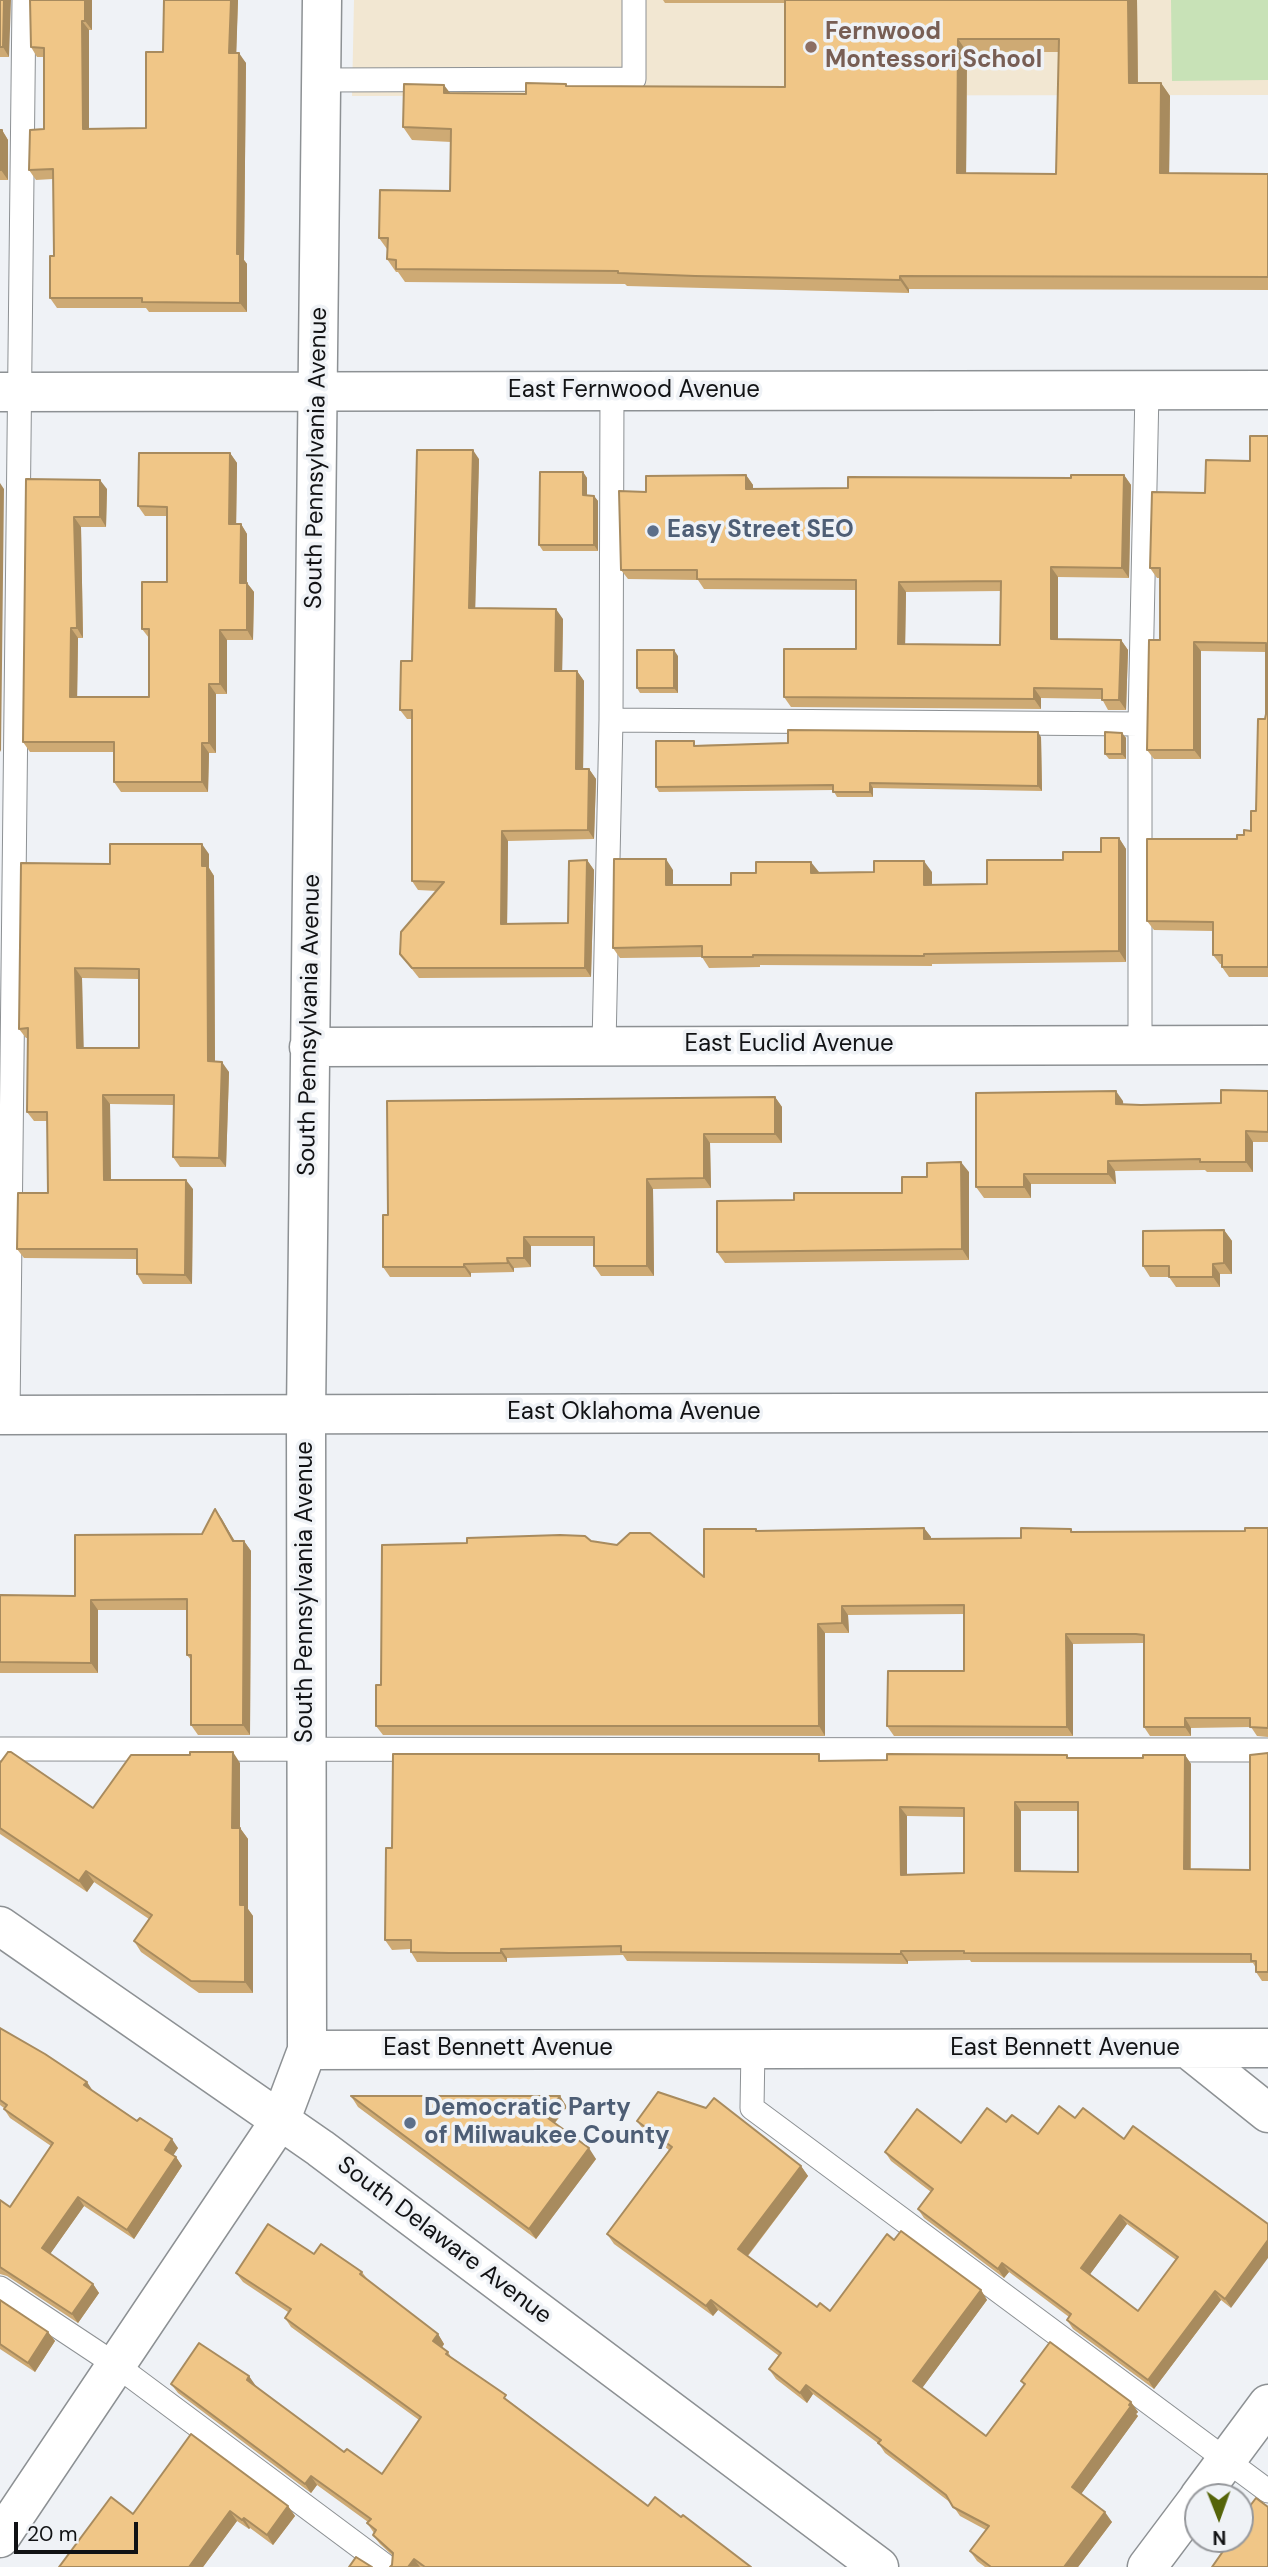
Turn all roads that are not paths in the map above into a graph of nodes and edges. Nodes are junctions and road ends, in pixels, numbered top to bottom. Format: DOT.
graph roads {
  1 [pos="24,0"];
  2 [pos="322,0"];
  3 [pos="634,0"];
  4 [pos="321,80"];
  5 [pos="1147,390"];
  6 [pos="1268,390"];
  7 [pos="317,391"];
  8 [pos="612,391"];
  9 [pos="10,392"];
  10 [pos="611,720"];
  11 [pos="1140,724"];
  12 [pos="604,1045"];
  13 [pos="1140,1045"];
  14 [pos="1268,1045"];
  15 [pos="309,1047"];
  16 [pos="1268,1412"];
  17 [pos="306,1414"];
  18 [pos="4,1415"];
  19 [pos="0,1749"];
  20 [pos="306,1750"];
  21 [pos="1268,1750"];
  22 [pos="0,1926"];
  23 [pos="753,2048"];
  24 [pos="1268,2048"];
  25 [pos="1188,2049"];
  26 [pos="307,2050"];
  27 [pos="1268,2113"];
  28 [pos="281,2119"];
  29 [pos="0,2288"];
  30 [pos="116,2365"];
  31 [pos="1268,2404"];
  32 [pos="1226,2460"];
  33 [pos="1210,2483"];
  34 [pos="1268,2491"];
  35 [pos="1184,2518"];
  36 [pos="0,2538"];
  37 [pos="387,2567"];
  38 [pos="880,2567"];
  39 [pos="1147,2567"];
  1 -- 9 [label="lane"];
  2 -- 4 [label="street, South Pennsylvania Avenue"];
  3 -- 4 [label="lane"];
  4 -- 7 [label="street, South Pennsylvania Avenue"];
  5 -- 6 [label="street, East Fernwood Avenue"];
  5 -- 8 [label="street, East Fernwood Avenue"];
  5 -- 11 [label="lane"];
  7 -- 8 [label="street, East Fernwood Avenue"];
  7 -- 9 [label="street, East Fernwood Avenue"];
  7 -- 15 [label="street, South Pennsylvania Avenue"];
  8 -- 10 [label="lane"];
  9 -- 18 [label="lane"];
  10 -- 11 [label="lane"];
  10 -- 12 [label="lane"];
  11 -- 13 [label="lane"];
  12 -- 13 [label="street, East Euclid Avenue"];
  12 -- 15 [label="street, East Euclid Avenue"];
  13 -- 14 [label="street, East Euclid Avenue"];
  15 -- 17 [label="street, South Pennsylvania Avenue"];
  16 -- 17 [label="street, East Oklahoma Avenue"];
  17 -- 18 [label="street, East Oklahoma Avenue"];
  17 -- 20 [label="street, South Pennsylvania Avenue"];
  19 -- 20 [label="lane"];
  20 -- 21 [label="lane"];
  20 -- 26 [label="street, South Pennsylvania Avenue"];
  22 -- 28 [label="street, South Delaware Avenue"];
  23 -- 25 [label="street, East Bennett Avenue"];
  23 -- 26 [label="street, East Bennett Avenue"];
  23 -- 32 [label="lane"];
  24 -- 25 [label="street, East Bennett Avenue"];
  25 -- 27 [label="street"];
  26 -- 28 [label="street"];
  28 -- 30 [label="street"];
  28 -- 38 [label="street, South Delaware Avenue"];
  29 -- 30 [label="lane"];
  30 -- 36 [label="street"];
  30 -- 37 [label="lane"];
  31 -- 32 [label="street"];
  32 -- 33 [label="street"];
  32 -- 34 [label="lane"];
  35 -- 39 [label="street"];
}
